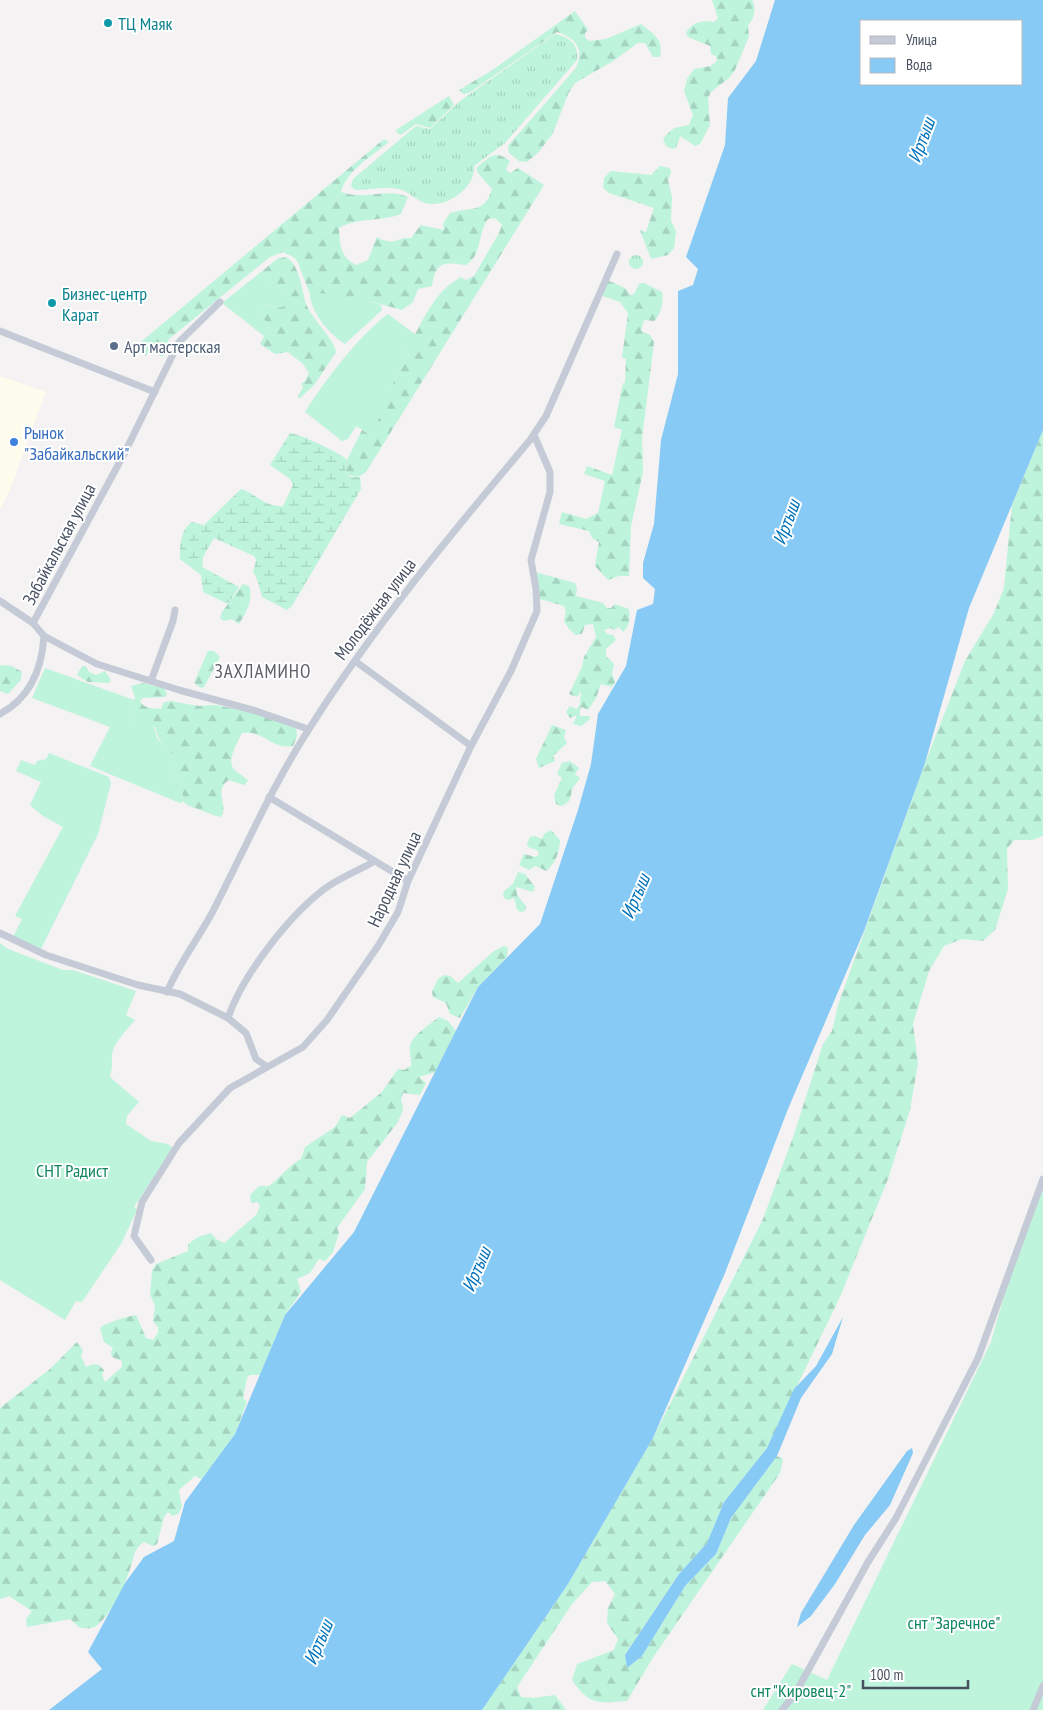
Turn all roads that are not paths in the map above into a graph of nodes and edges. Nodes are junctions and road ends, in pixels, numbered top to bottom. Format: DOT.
graph roads {
  1 [pos="617,254"];
  2 [pos="220,302"];
  3 [pos="0,331"];
  4 [pos="155,392"];
  5 [pos="534,435"];
  6 [pos="0,602"];
  7 [pos="175,610"];
  8 [pos="33,623"];
  9 [pos="44,636"];
  10 [pos="354,661"];
  11 [pos="151,681"];
  12 [pos="0,714"];
  13 [pos="308,730"];
  14 [pos="471,746"];
  15 [pos="269,797"];
  16 [pos="373,862"];
  17 [pos="408,881"];
  18 [pos="0,933"];
  19 [pos="167,992"];
  20 [pos="228,1018"];
  21 [pos="266,1066"];
  22 [pos="1043,1179"];
  23 [pos="151,1260"];
  24 [pos="1043,1686"];
  25 [pos="782,1710"];
  26 [pos="1033,1710"];
  1 -- 5 [label="street, Молодёжная улица"];
  2 -- 4 [label="street, Забайкальская улица"];
  3 -- 4 [label="street"];
  4 -- 8 [label="street, Забайкальская улица"];
  5 -- 10 [label="street, Молодёжная улица"];
  5 -- 14 [label="street, Народная улица"];
  6 -- 8 [label="street"];
  7 -- 11 [label="street"];
  8 -- 9 [label="street"];
  9 -- 11 [label="street"];
  9 -- 12 [label="street"];
  10 -- 13 [label="street, Молодёжная улица"];
  10 -- 14 [label="street"];
  11 -- 13 [label="street"];
  13 -- 15 [label="street, Молодёжная улица"];
  14 -- 17 [label="street, Народная улица"];
  15 -- 16 [label="street"];
  15 -- 19 [label="street, Молодёжная улица"];
  16 -- 17 [label="street"];
  16 -- 20 [label="street"];
  17 -- 21 [label="street, Народная улица"];
  18 -- 19 [label="street"];
  19 -- 20 [label="street"];
  20 -- 21 [label="street"];
  21 -- 23 [label="street, Народная улица"];
  22 -- 25 [label="street"];
  24 -- 26 [label="street"];
}
